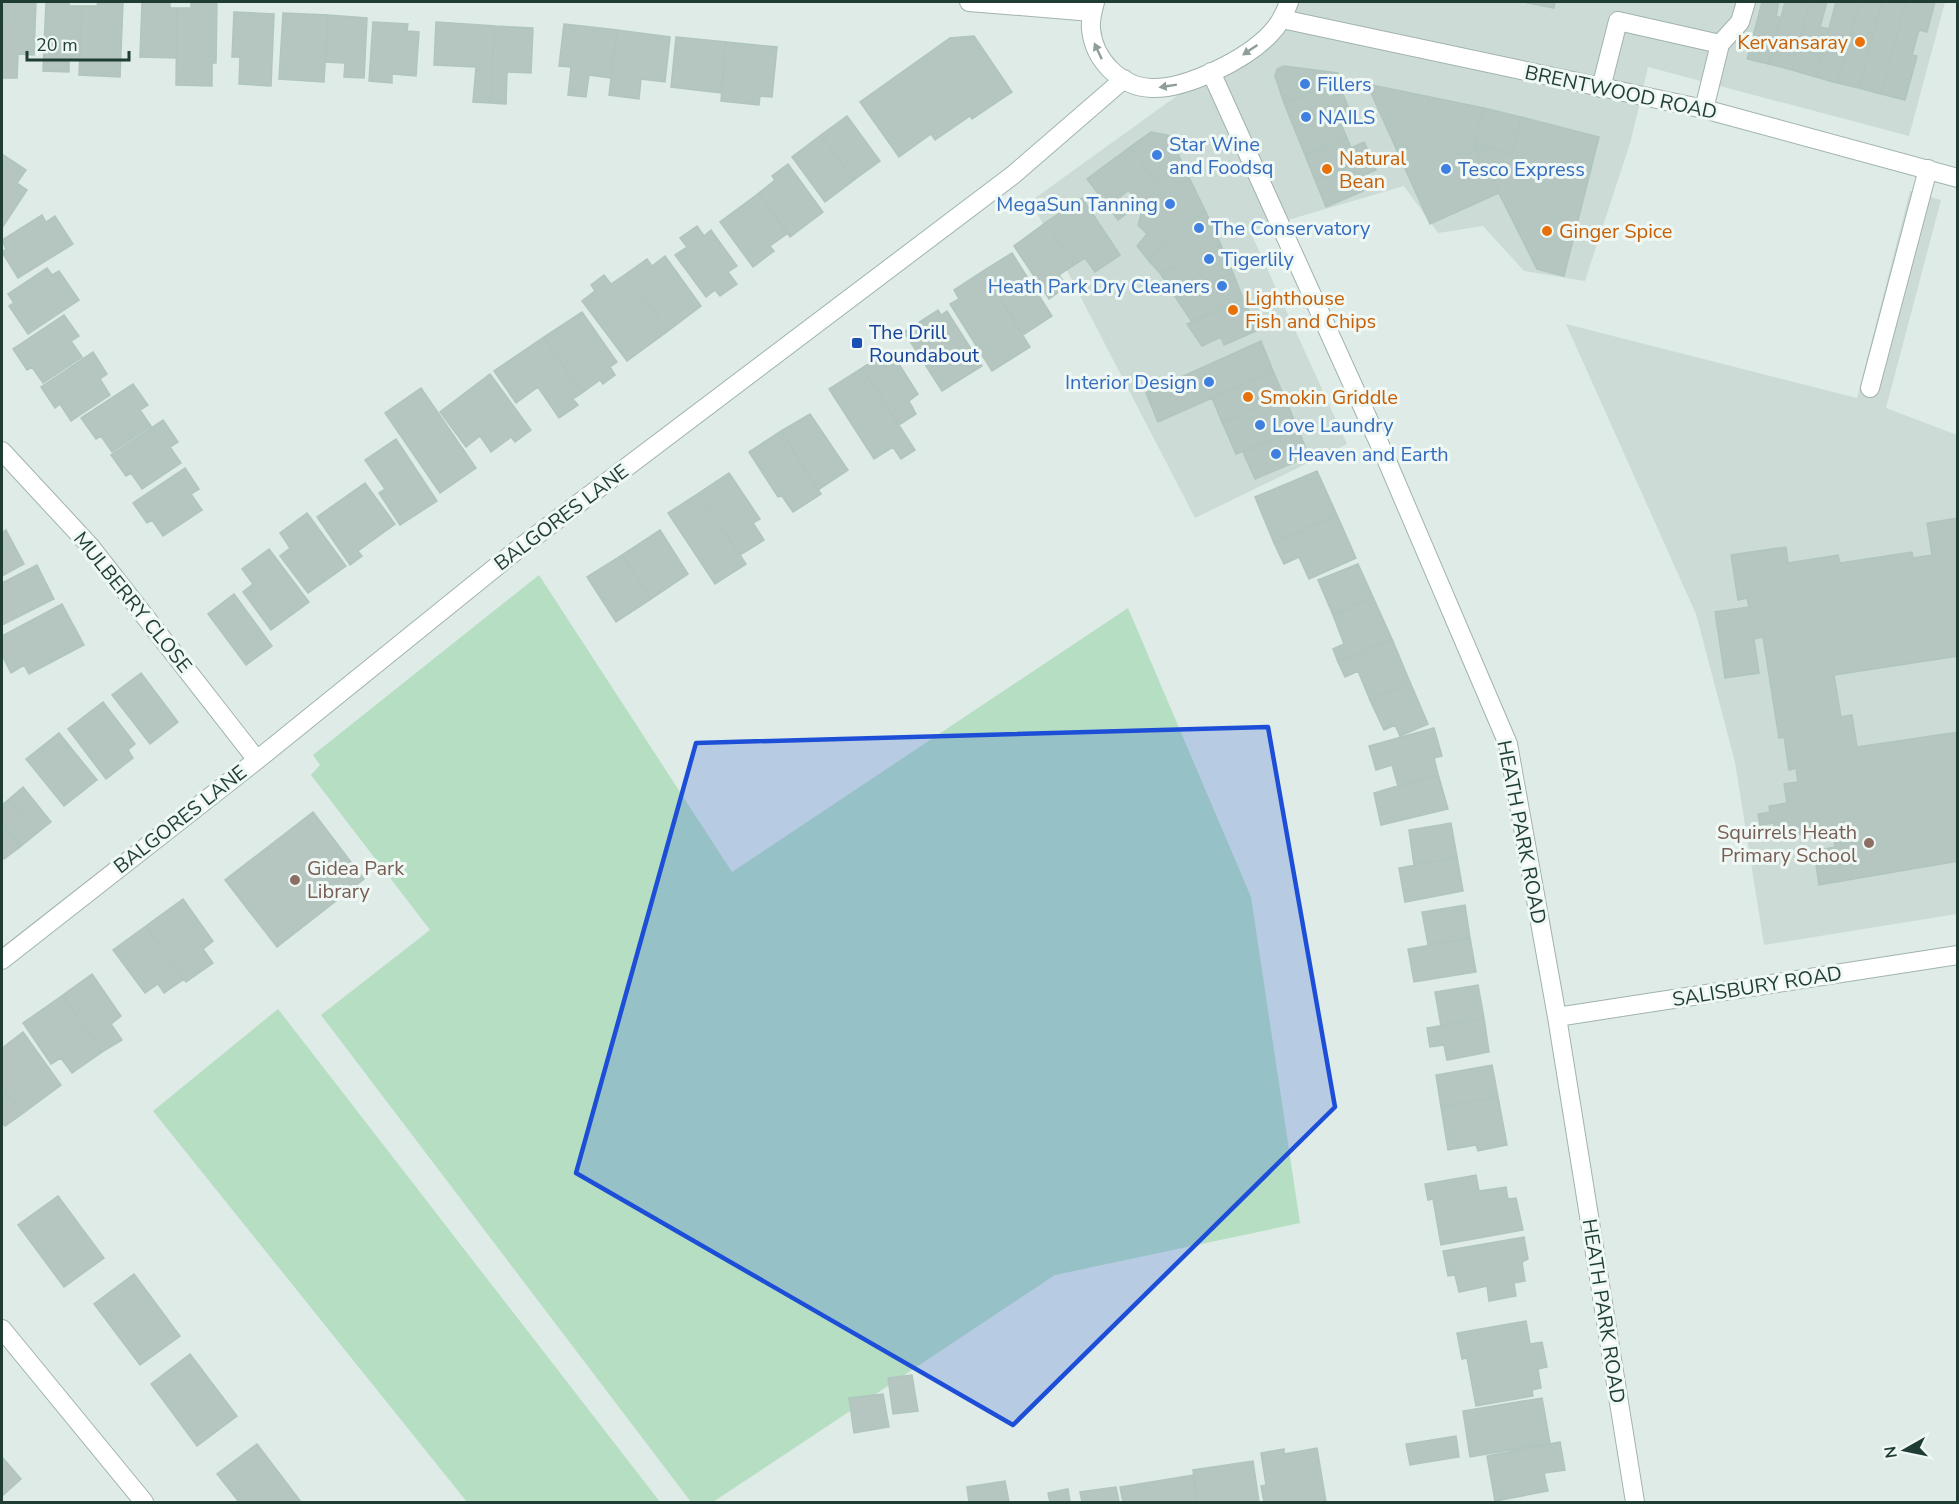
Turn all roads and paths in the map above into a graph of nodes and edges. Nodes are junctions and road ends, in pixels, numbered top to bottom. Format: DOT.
graph roads {
  1 [pos="969,2"];
  2 [pos="1288,2"];
  3 [pos="1746,2"];
  4 [pos="1094,7"];
  5 [pos="1282,20"];
  6 [pos="1720,45"];
  7 [pos="1211,72"];
  8 [pos="1124,79"];
  9 [pos="1601,88"];
  10 [pos="1704,109"];
  11 [pos="1928,170"];
  12 [pos="1958,178"];
  13 [pos="1870,388"];
  14 [pos="2,451"];
  15 [pos="257,760"];
  16 [pos="1958,955"];
  17 [pos="2,960"];
  18 [pos="1557,1017"];
  19 [pos="2,1329"];
  20 [pos="144,1503"];
  21 [pos="1635,1503"];
  1 -- 4 [label="street"];
  2 -- 5 [label="street"];
  3 -- 6 [label="street"];
  8 -- 4 [label="street, one-way"];
  5 -- 7 [label="street, one-way"];
  5 -- 9 [label="street, BRENTWOOD ROAD"];
  6 -- 9 [label="street"];
  6 -- 10 [label="street"];
  7 -- 8 [label="street, one-way"];
  7 -- 18 [label="street, HEATH PARK ROAD"];
  8 -- 15 [label="street, BALGORES LANE"];
  9 -- 10 [label="street, BRENTWOOD ROAD"];
  10 -- 11 [label="street, BRENTWOOD ROAD"];
  11 -- 12 [label="street, BRENTWOOD ROAD"];
  11 -- 13 [label="street"];
  14 -- 15 [label="street, MULBERRY CLOSE"];
  15 -- 17 [label="street, BALGORES LANE"];
  16 -- 18 [label="street, SALISBURY ROAD"];
  18 -- 21 [label="street, HEATH PARK ROAD"];
  19 -- 20 [label="street"];
}
